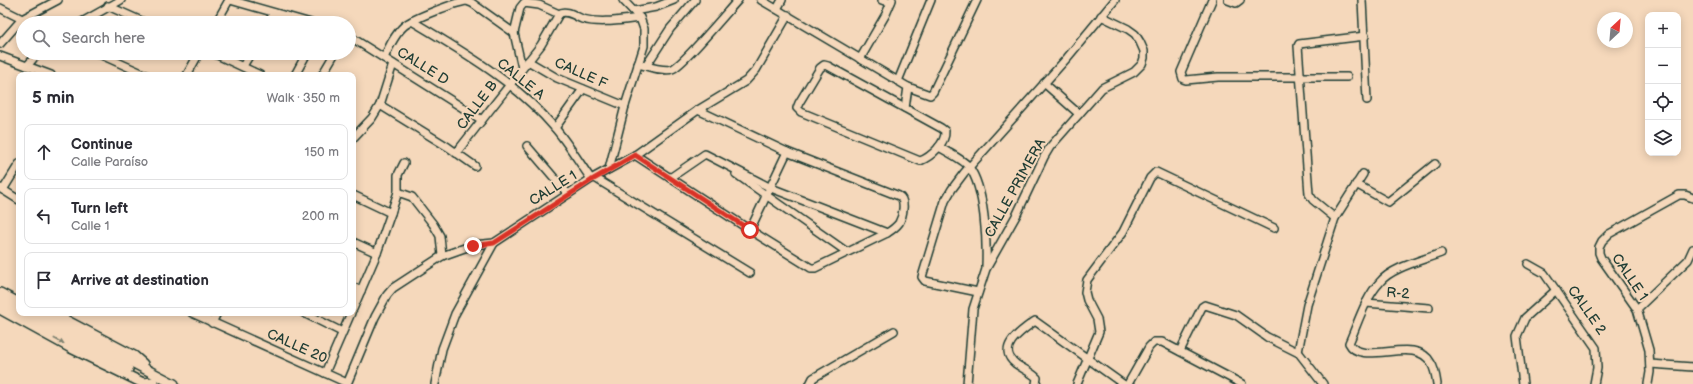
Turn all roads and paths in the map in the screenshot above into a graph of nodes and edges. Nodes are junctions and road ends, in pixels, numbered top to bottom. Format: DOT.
graph roads {
  1 [pos="58,0"];
  2 [pos="121,0"];
  3 [pos="230,0"];
  4 [pos="623,0"];
  5 [pos="674,0"];
  6 [pos="695,0"];
  7 [pos="738,0"];
  8 [pos="761,0"];
  9 [pos="782,0"];
  10 [pos="882,0"];
  11 [pos="931,0"];
  12 [pos="977,0"];
  13 [pos="1115,0"];
  14 [pos="1212,0"];
  15 [pos="1228,0"];
  16 [pos="1240,0"];
  17 [pos="1362,0"];
  18 [pos="891,1"];
  19 [pos="108,6"];
  20 [pos="0,8"];
  21 [pos="777,10"];
  22 [pos="634,11"];
  23 [pos="274,13"];
  24 [pos="559,14"];
  25 [pos="16,16"];
  26 [pos="28,16"];
  27 [pos="92,16"];
  28 [pos="130,16"];
  29 [pos="220,16"];
  30 [pos="272,16"];
  31 [pos="285,16"];
  32 [pos="788,16"];
  33 [pos="1101,16"];
  34 [pos="640,18"];
  35 [pos="412,21"];
  36 [pos="16,26"];
  37 [pos="514,33"];
  38 [pos="1365,36"];
  39 [pos="356,40"];
  40 [pos="0,44"];
  41 [pos="0,56"];
  42 [pos="384,58"];
  43 [pos="860,59"];
  44 [pos="32,60"];
  45 [pos="113,60"];
  46 [pos="195,60"];
  47 [pos="229,60"];
  48 [pos="247,60"];
  49 [pos="303,60"];
  50 [pos="331,60"];
  51 [pos="528,61"];
  52 [pos="393,64"];
  53 [pos="638,64"];
  54 [pos="27,66"];
  55 [pos="243,66"];
  56 [pos="646,66"];
  57 [pos="522,68"];
  58 [pos="43,72"];
  59 [pos="139,72"];
  60 [pos="189,72"];
  61 [pos="254,72"];
  62 [pos="297,72"];
  63 [pos="324,72"];
  64 [pos="1300,77"];
  65 [pos="1347,77"];
  66 [pos="898,81"];
  67 [pos="1044,83"];
  68 [pos="509,84"];
  69 [pos="908,87"];
  70 [pos="582,89"];
  71 [pos="1367,100"];
  72 [pos="380,105"];
  73 [pos="625,106"];
  74 [pos="905,108"];
  75 [pos="698,110"];
  76 [pos="1079,114"];
  77 [pos="482,120"];
  78 [pos="555,128"];
  79 [pos="356,135"];
  80 [pos="527,146"];
  81 [pos="939,147"];
  82 [pos="788,152"];
  83 [pos="456,153"];
  84 [pos="635,155"];
  85 [pos="404,163"];
  86 [pos="723,164"];
  87 [pos="1436,164"];
  88 [pos="475,166"];
  89 [pos="969,167"];
  90 [pos="16,168"];
  91 [pos="609,169"];
  92 [pos="1363,174"];
  93 [pos="670,178"];
  94 [pos="593,179"];
  95 [pos="1356,184"];
  96 [pos="771,188"];
  97 [pos="2,189"];
  98 [pos="398,192"];
  99 [pos="568,194"];
  100 [pos="356,196"];
  101 [pos="767,197"];
  102 [pos="16,198"];
  103 [pos="1693,198"];
  104 [pos="391,212"];
  105 [pos="1335,218"];
  106 [pos="1274,228"];
  107 [pos="750,230"];
  108 [pos="887,233"];
  109 [pos="356,243"];
  110 [pos="494,243"];
  111 [pos="1693,249"];
  112 [pos="847,252"];
  113 [pos="377,253"];
  114 [pos="1441,253"];
  115 [pos="442,256"];
  116 [pos="1528,264"];
  117 [pos="986,269"];
  118 [pos="750,273"];
  119 [pos="0,286"];
  120 [pos="356,289"];
  121 [pos="1556,290"];
  122 [pos="361,292"];
  123 [pos="978,292"];
  124 [pos="0,293"];
  125 [pos="16,294"];
  126 [pos="0,301"];
  127 [pos="16,301"];
  128 [pos="356,303"];
  129 [pos="1366,303"];
  130 [pos="1429,308"];
  131 [pos="0,309"];
  132 [pos="16,309"];
  133 [pos="1637,309"];
  134 [pos="28,316"];
  135 [pos="43,316"];
  136 [pos="58,316"];
  137 [pos="198,316"];
  138 [pos="216,316"];
  139 [pos="310,316"];
  140 [pos="350,316"];
  141 [pos="212,323"];
  142 [pos="894,331"];
  143 [pos="342,332"];
  144 [pos="1180,351"];
  145 [pos="1298,352"];
  146 [pos="1088,360"];
  147 [pos="1650,364"];
  148 [pos="1693,367"];
  149 [pos="325,372"];
  150 [pos="155,381"];
  151 [pos="347,383"];
  152 [pos="174,384"];
  153 [pos="435,384"];
  154 [pos="810,384"];
  155 [pos="968,384"];
  156 [pos="1036,384"];
  157 [pos="1077,384"];
  158 [pos="1123,384"];
  159 [pos="1128,384"];
  160 [pos="1242,384"];
  161 [pos="1322,384"];
  162 [pos="1437,384"];
  163 [pos="1523,384"];
  164 [pos="1594,384"];
  165 [pos="1648,384"];
  1 -- 26 [label="street"];
  2 -- 19 [label="street"];
  3 -- 23 [label="street"];
  3 -- 29 [label="street"];
  4 -- 22 [label="street"];
  5 -- 22 [label="street"];
  6 -- 56 [label="street"];
  7 -- 56 [label="street"];
  8 -- 21 [label="street"];
  9 -- 21 [label="street"];
  10 -- 18 [label="street"];
  11 -- 66 [label="street"];
  12 -- 69 [label="street"];
  13 -- 33 [label="street"];
  14 -- 64 [label="street"];
  15 -- 16 [label="street"];
  17 -- 38 [label="street"];
  18 -- 43 [label="street"];
  19 -- 27 [label="street"];
  19 -- 28 [label="street"];
  20 -- 25 [label="street"];
  21 -- 32 [label="street"];
  22 -- 34 [label="street"];
  23 -- 30 [label="street"];
  23 -- 31 [label="street"];
  24 -- 34 [label="street"];
  24 -- 37 [label="street"];
  24 -- 51 [label="street, CALLE B"];
  32 -- 43 [label="street"];
  32 -- 75 [label="street, CALLE 1"];
  33 -- 67 [label="street"];
  33 -- 76 [label="street, CALLE PRIMERA"];
  34 -- 53 [label="street"];
  35 -- 37 [label="street"];
  35 -- 42 [label="street"];
  35 -- 68 [label="street, CALLE A"];
  36 -- 40 [label="street"];
  37 -- 57 [label="street"];
  38 -- 64 [label="street"];
  38 -- 71 [label="street"];
  39 -- 42 [label="street, CALLE D"];
  41 -- 54 [label="street"];
  42 -- 52 [label="street, CALLE D"];
  43 -- 66 [label="street"];
  44 -- 54 [label="street"];
  45 -- 59 [label="street"];
  46 -- 60 [label="street"];
  47 -- 55 [label="street"];
  48 -- 55 [label="street"];
  49 -- 62 [label="street"];
  50 -- 63 [label="street"];
  51 -- 57 [label="street, CALLE B"];
  51 -- 70 [label="street, CALLE F"];
  52 -- 72 [label="street"];
  52 -- 77 [label="street, CALLE D"];
  53 -- 56 [label="street"];
  53 -- 73 [label="street"];
  54 -- 58 [label="street"];
  55 -- 61 [label="street"];
  57 -- 68 [label="street, CALLE B"];
  64 -- 65 [label="street"];
  64 -- 105 [label="street"];
  66 -- 69 [label="street"];
  67 -- 76 [label="street"];
  67 -- 89 [label="street"];
  68 -- 77 [label="street, CALLE B"];
  68 -- 78 [label="street, CALLE A"];
  69 -- 74 [label="street"];
  70 -- 73 [label="street, CALLE F"];
  70 -- 78 [label="street"];
  72 -- 79 [label="street"];
  72 -- 83 [label="street"];
  73 -- 91 [label="street"];
  74 -- 81 [label="street"];
  74 -- 81 [label="street"];
  75 -- 82 [label="street"];
  75 -- 84 [label="street, CALLE 1"];
  76 -- 117 [label="street, CALLE PRIMERA"];
  77 -- 83 [label="street, CALLE B"];
  78 -- 94 [label="street, CALLE A"];
  80 -- 99 [label="street"];
  81 -- 89 [label="street"];
  82 -- 96 [label="street"];
  82 -- 108 [label="street"];
  83 -- 88 [label="street"];
  84 -- 91 [label="street, CALLE 1"];
  84 -- 93 [label="street"];
  85 -- 98 [label="street"];
  86 -- 93 [label="street"];
  86 -- 96 [label="street"];
  86 -- 101 [label="street"];
  87 -- 95 [label="street"];
  89 -- 117 [label="street"];
  89 -- 123 [label="street"];
  90 -- 97 [label="street"];
  91 -- 94 [label="street, CALLE 1"];
  92 -- 95 [label="street"];
  93 -- 107 [label="street"];
  94 -- 99 [label="street, CALLE 1"];
  94 -- 118 [label="street"];
  95 -- 105 [label="street"];
  96 -- 101 [label="street"];
  96 -- 108 [label="street"];
  97 -- 102 [label="street"];
  98 -- 104 [label="street"];
  98 -- 115 [label="street"];
  99 -- 110 [label="street, CALLE 1"];
  100 -- 104 [label="street"];
  101 -- 107 [label="street"];
  101 -- 112 [label="street"];
  103 -- 133 [label="street, CALLE 1"];
  104 -- 113 [label="street"];
  105 -- 145 [label="street"];
  106 -- 146 [label="street"];
  107 -- 112 [label="street"];
  108 -- 112 [label="street"];
  109 -- 113 [label="street"];
  110 -- 115 [label="street, CALLE 1"];
  110 -- 153 [label="street"];
  111 -- 133 [label="street"];
  113 -- 122 [label="street"];
  114 -- 129 [label="street"];
  115 -- 151 [label="street, CALLE 1"];
  116 -- 121 [label="street, CALLE 2"];
  117 -- 123 [label="street, CALLE PRIMERA"];
  119 -- 125 [label="main road"];
  120 -- 122 [label="street"];
  121 -- 163 [label="street"];
  121 -- 164 [label="street, CALLE 2"];
  122 -- 128 [label="street"];
  123 -- 155 [label="street, CALLE PRIMERA"];
  124 -- 127 [label="main road"];
  126 -- 132 [label="main road"];
  129 -- 130 [label="street, R-2"];
  129 -- 162 [label="street"];
  131 -- 150 [label="main road, one-way"];
  133 -- 147 [label="street, CALLE 1"];
  134 -- 150 [label="main road"];
  135 -- 150 [label="main road"];
  136 -- 150 [label="main road"];
  137 -- 141 [label="street, CALLE 20"];
  138 -- 141 [label="street"];
  139 -- 143 [label="street"];
  140 -- 143 [label="street"];
  141 -- 149 [label="street, CALLE 20"];
  142 -- 154 [label="street"];
  143 -- 149 [label="street"];
  144 -- 145 [label="street"];
  144 -- 159 [label="street"];
  144 -- 160 [label="street"];
  145 -- 161 [label="street"];
  146 -- 156 [label="street"];
  146 -- 157 [label="street"];
  146 -- 158 [label="street"];
  147 -- 148 [label="street"];
  147 -- 165 [label="street, CALLE 1"];
  149 -- 151 [label="street, CALLE 20"];
  150 -- 152 [label="main road"];
}
